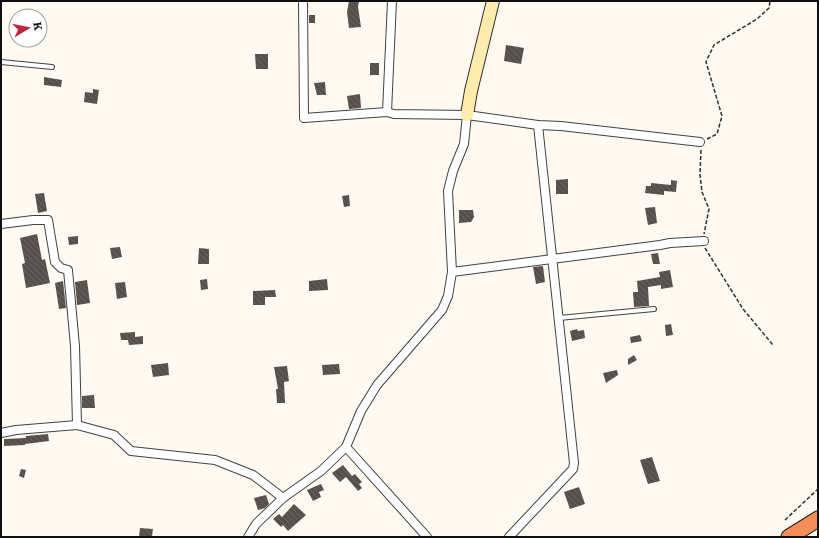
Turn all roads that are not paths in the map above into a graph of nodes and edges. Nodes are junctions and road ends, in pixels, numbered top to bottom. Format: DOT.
graph roads {
  1 [pos="304,1"];
  2 [pos="392,1"];
  3 [pos="491,2"];
  4 [pos="1,62"];
  5 [pos="52,67"];
  6 [pos="387,112"];
  7 [pos="467,116"];
  8 [pos="538,125"];
  9 [pos="700,142"];
  10 [pos="1,224"];
  11 [pos="704,241"];
  12 [pos="553,259"];
  13 [pos="452,272"];
  14 [pos="654,309"];
  15 [pos="559,318"];
  16 [pos="77,425"];
  17 [pos="1,433"];
  18 [pos="346,447"];
  19 [pos="283,498"];
  20 [pos="818,519"];
  21 [pos="248,537"];
  22 [pos="427,537"];
  23 [pos="509,537"];
  24 [pos="789,537"];
  1 -- 6 [label="street"];
  2 -- 6 [label="street"];
  3 -- 7 [label="street"];
  4 -- 5 [label="lane"];
  6 -- 7 [label="street"];
  7 -- 8 [label="street"];
  7 -- 13 [label="street"];
  8 -- 9 [label="street"];
  8 -- 12 [label="street"];
  10 -- 16 [label="street"];
  11 -- 12 [label="street"];
  12 -- 13 [label="street"];
  12 -- 15 [label="street"];
  13 -- 18 [label="street"];
  14 -- 15 [label="lane"];
  15 -- 23 [label="street"];
  16 -- 17 [label="street"];
  16 -- 19 [label="street"];
  18 -- 19 [label="street"];
  18 -- 22 [label="street"];
  19 -- 21 [label="street"];
  20 -- 24 [label="highway"];
}
